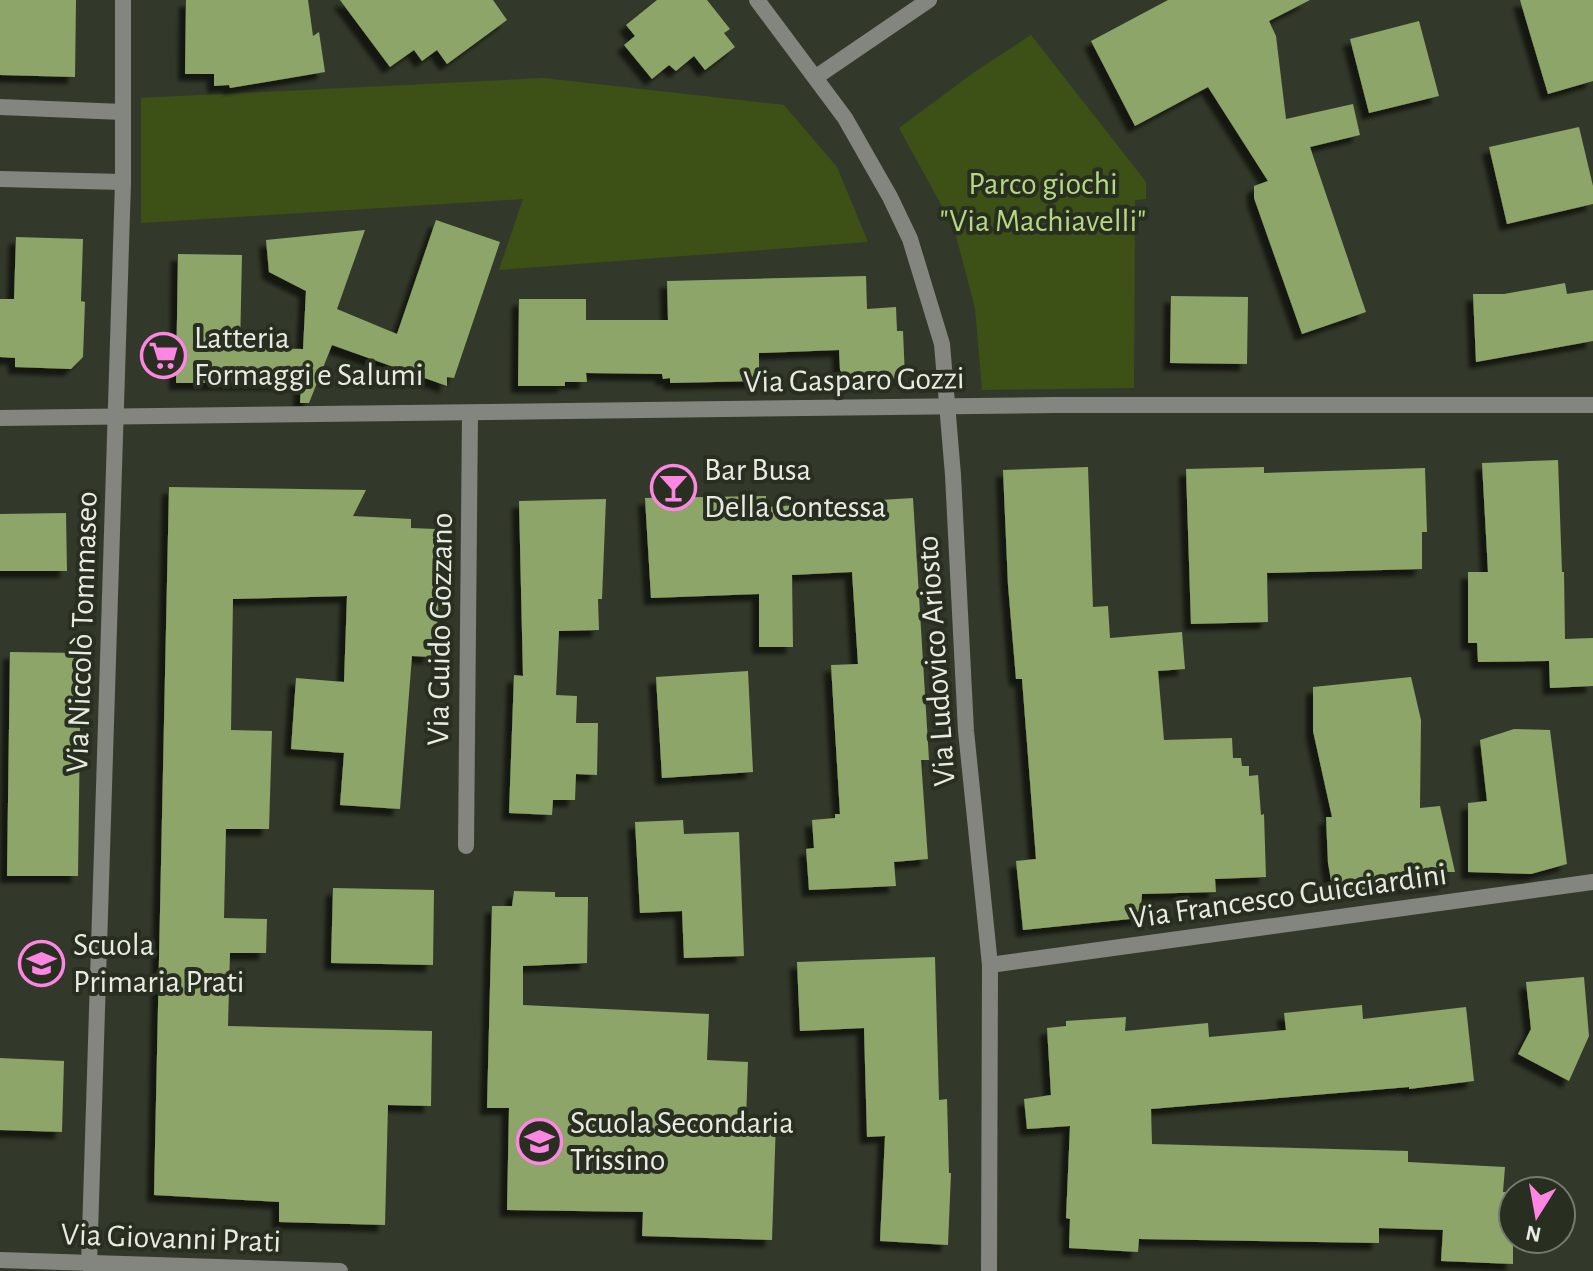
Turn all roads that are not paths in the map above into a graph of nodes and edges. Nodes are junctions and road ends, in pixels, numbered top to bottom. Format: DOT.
graph roads {
  1 [pos="123,0"];
  2 [pos="757,0"];
  3 [pos="929,0"];
  4 [pos="816,77"];
  5 [pos="0,107"];
  6 [pos="123,112"];
  7 [pos="0,179"];
  8 [pos="123,182"];
  9 [pos="1593,405"];
  10 [pos="948,407"];
  11 [pos="470,413"];
  12 [pos="117,416"];
  13 [pos="0,418"];
  14 [pos="466,846"];
  15 [pos="1593,882"];
  16 [pos="990,965"];
  17 [pos="0,1260"];
  18 [pos="89,1265"];
  19 [pos="236,1269"];
  20 [pos="340,1271"];
  21 [pos="989,1271"];
  1 -- 6 [label="street, Via Niccolò Tommaseo"];
  2 -- 4 [label="street, Via Ludovico Ariosto"];
  3 -- 4 [label="street"];
  4 -- 10 [label="street, Via Ludovico Ariosto"];
  5 -- 6 [label="street"];
  6 -- 8 [label="street, Via Niccolò Tommaseo"];
  7 -- 8 [label="street"];
  8 -- 12 [label="street, Via Niccolò Tommaseo"];
  9 -- 10 [label="street, Via Gasparo Gozzi"];
  10 -- 11 [label="street, Via Gasparo Gozzi"];
  10 -- 16 [label="street, Via Ludovico Ariosto"];
  11 -- 12 [label="street, Via Gasparo Gozzi"];
  11 -- 14 [label="street, Via Guido Gozzano"];
  12 -- 13 [label="street, Via Gasparo Gozzi"];
  12 -- 18 [label="street, Via Niccolò Tommaseo"];
  15 -- 16 [label="street, Via Francesco Guicciardini"];
  16 -- 21 [label="street, Via Ludovico Ariosto"];
  17 -- 18 [label="street, Via Giovanni Prati"];
  18 -- 19 [label="street, Via Giovanni Prati"];
  19 -- 20 [label="street, Via Giovanni Prati"];
}
